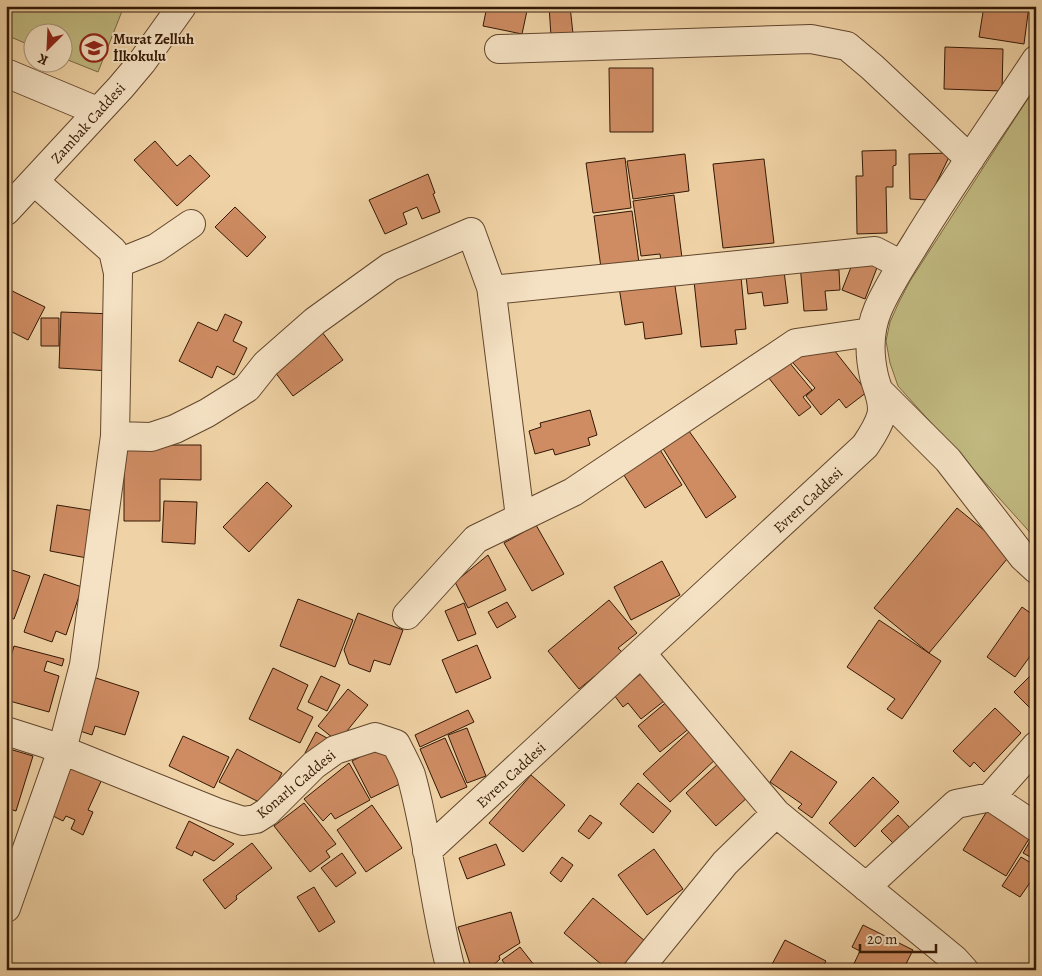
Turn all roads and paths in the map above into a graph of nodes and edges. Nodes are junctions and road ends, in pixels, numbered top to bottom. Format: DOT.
graph roads {
  1 [pos="182,6"];
  2 [pos="499,48"];
  3 [pos="1036,60"];
  4 [pos="6,73"];
  5 [pos="97,111"];
  6 [pos="970,159"];
  7 [pos="34,181"];
  8 [pos="6,211"];
  9 [pos="191,224"];
  10 [pos="116,264"];
  11 [pos="902,265"];
  12 [pos="491,286"];
  13 [pos="871,332"];
  14 [pos="880,392"];
  15 [pos="115,436"];
  16 [pos="520,517"];
  17 [pos="1036,569"];
  18 [pos="407,615"];
  19 [pos="642,654"];
  20 [pos="6,731"];
  21 [pos="1036,746"];
  22 [pos="62,750"];
  23 [pos="990,797"];
  24 [pos="776,813"];
  25 [pos="1036,827"];
  26 [pos="428,851"];
  27 [pos="866,887"];
  28 [pos="6,908"];
  29 [pos="451,970"];
  30 [pos="638,970"];
  31 [pos="964,970"];
  1 -- 5 [label="street, Zambak Caddesi"];
  2 -- 6 [label="street"];
  3 -- 6 [label="street, Evren Caddesi"];
  4 -- 5 [label="street"];
  5 -- 7 [label="street, Zambak Caddesi"];
  6 -- 11 [label="street, Evren Caddesi"];
  7 -- 8 [label="street, Zambak Caddesi"];
  7 -- 10 [label="street"];
  9 -- 10 [label="street"];
  10 -- 15 [label="street"];
  11 -- 12 [label="street"];
  11 -- 13 [label="street, Evren Caddesi"];
  12 -- 15 [label="street"];
  12 -- 16 [label="street"];
  13 -- 14 [label="street, Evren Caddesi"];
  13 -- 16 [label="street"];
  14 -- 17 [label="street"];
  14 -- 19 [label="street, Evren Caddesi"];
  15 -- 22 [label="street"];
  16 -- 18 [label="street"];
  19 -- 24 [label="street"];
  19 -- 26 [label="street, Evren Caddesi"];
  20 -- 22 [label="street, Konarlı Caddesi"];
  21 -- 23 [label="street"];
  22 -- 26 [label="street, Konarlı Caddesi"];
  22 -- 28 [label="street"];
  23 -- 25 [label="street"];
  23 -- 27 [label="street"];
  24 -- 27 [label="street"];
  24 -- 30 [label="street"];
  26 -- 29 [label="street, Konarlı Caddesi"];
  27 -- 31 [label="street"];
}
